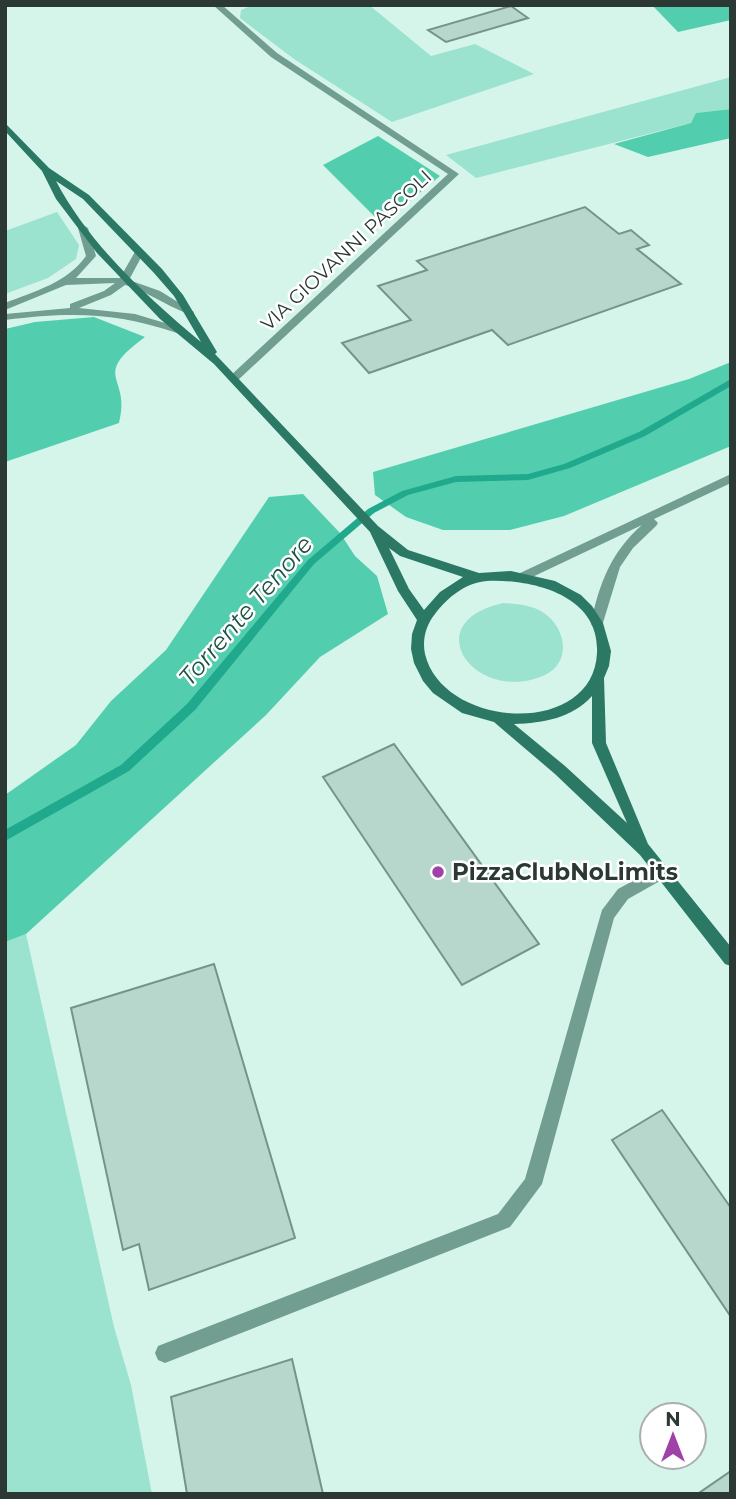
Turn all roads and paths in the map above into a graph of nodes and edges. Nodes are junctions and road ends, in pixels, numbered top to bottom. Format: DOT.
graph roads {
  1 [pos="216,5"];
  2 [pos="5,126"];
  3 [pos="46,170"];
  4 [pos="83,229"];
  5 [pos="139,252"];
  6 [pos="127,280"];
  7 [pos="64,282"];
  8 [pos="5,307"];
  9 [pos="61,310"];
  10 [pos="189,312"];
  11 [pos="5,317"];
  12 [pos="181,331"];
  13 [pos="218,362"];
  14 [pos="233,379"];
  15 [pos="731,478"];
  16 [pos="669,509"];
  17 [pos="374,530"];
  18 [pos="478,577"];
  19 [pos="522,578"];
  20 [pos="422,617"];
  21 [pos="597,623"];
  22 [pos="598,681"];
  23 [pos="499,719"];
  24 [pos="645,850"];
  25 [pos="663,872"];
  26 [pos="731,959"];
  27 [pos="165,1353"];
  1 -- 14 [label="street, VIA GIOVANNI PASCOLI"];
  2 -- 3 [label="main road"];
  3 -- 4 [label="main road"];
  3 -- 5 [label="main road"];
  4 -- 6 [label="main road"];
  4 -- 7 [label="street"];
  5 -- 6 [label="street"];
  5 -- 10 [label="main road"];
  6 -- 7 [label="street"];
  6 -- 9 [label="street"];
  6 -- 10 [label="street"];
  6 -- 12 [label="main road"];
  7 -- 8 [label="street"];
  9 -- 11 [label="street"];
  9 -- 12 [label="street"];
  10 -- 13 [label="main road"];
  12 -- 13 [label="main road"];
  13 -- 14 [label="main road"];
  14 -- 17 [label="main road"];
  15 -- 16 [label="street"];
  16 -- 19 [label="street"];
  16 -- 21 [label="street"];
  17 -- 18 [label="main road"];
  17 -- 20 [label="main road"];
  18 -- 19 [label="main road"];
  18 -- 20 [label="main road"];
  19 -- 21 [label="main road"];
  20 -- 23 [label="main road"];
  21 -- 22 [label="main road"];
  22 -- 23 [label="main road"];
  22 -- 24 [label="main road"];
  23 -- 24 [label="main road"];
  24 -- 25 [label="main road"];
  25 -- 26 [label="main road"];
  25 -- 27 [label="street"];
}
